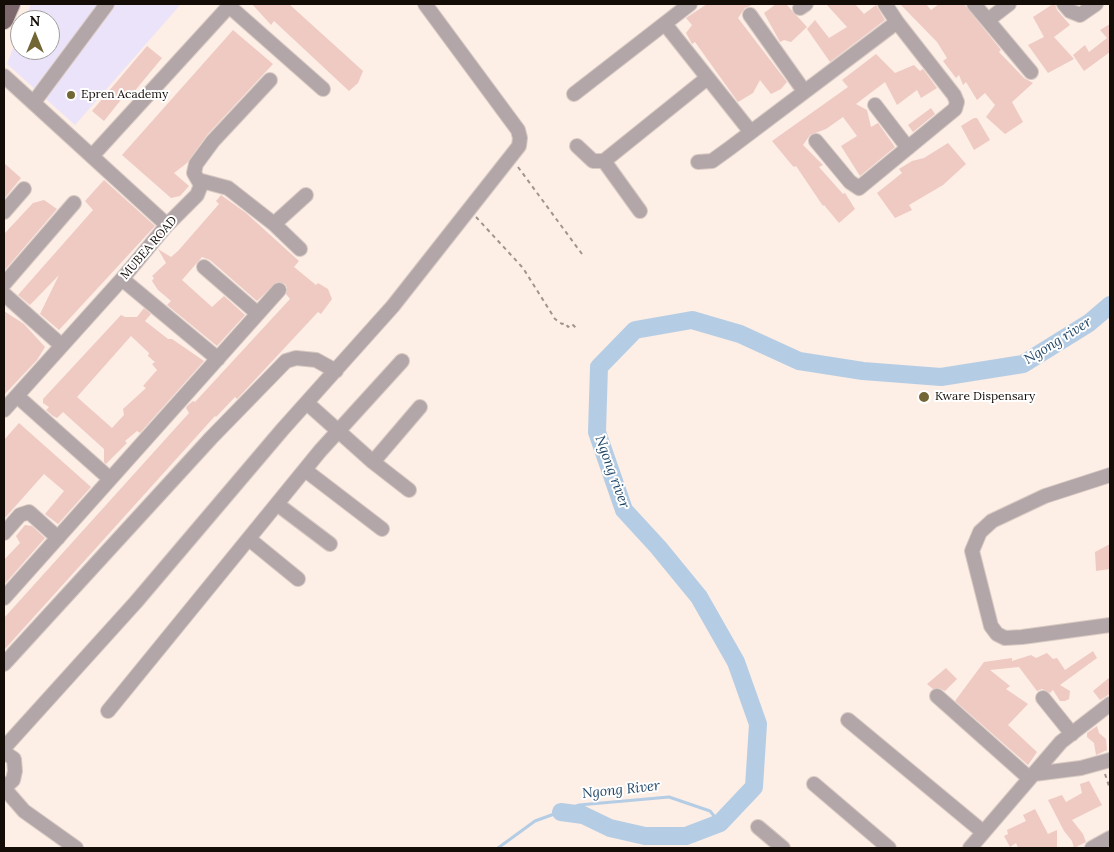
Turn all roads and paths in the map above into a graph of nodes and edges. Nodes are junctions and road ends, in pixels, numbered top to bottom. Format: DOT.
graph roads {
  1 [pos="11,4"];
  2 [pos="107,4"];
  3 [pos="425,4"];
  4 [pos="690,4"];
  5 [pos="885,4"];
  6 [pos="974,4"];
  7 [pos="1009,4"];
  8 [pos="1064,4"];
  9 [pos="1096,4"];
  10 [pos="230,5"];
  11 [pos="750,15"];
  12 [pos="4,20"];
  13 [pos="988,20"];
  14 [pos="897,22"];
  15 [pos="664,24"];
  16 [pos="1030,72"];
  17 [pos="4,76"];
  18 [pos="706,79"];
  19 [pos="270,80"];
  20 [pos="323,89"];
  21 [pos="804,91"];
  22 [pos="574,94"];
  23 [pos="34,102"];
  24 [pos="875,105"];
  25 [pos="750,131"];
  26 [pos="816,141"];
  27 [pos="577,146"];
  28 [pos="908,148"];
  29 [pos="92,156"];
  30 [pos="510,157"];
  31 [pos="604,161"];
  32 [pos="698,162"];
  33 [pos="198,180"];
  34 [pos="24,188"];
  35 [pos="306,194"];
  36 [pos="74,203"];
  37 [pos="467,210"];
  38 [pos="640,210"];
  39 [pos="4,212"];
  40 [pos="274,224"];
  41 [pos="167,225"];
  42 [pos="300,249"];
  43 [pos="582,254"];
  44 [pos="204,267"];
  45 [pos="122,279"];
  46 [pos="4,284"];
  47 [pos="279,290"];
  48 [pos="4,295"];
  49 [pos="258,313"];
  50 [pos="578,330"];
  51 [pos="61,345"];
  52 [pos="218,359"];
  53 [pos="402,361"];
  54 [pos="336,371"];
  55 [pos="17,396"];
  56 [pos="307,403"];
  57 [pos="420,407"];
  58 [pos="4,410"];
  59 [pos="338,431"];
  60 [pos="373,462"];
  61 [pos="305,470"];
  62 [pos="1110,475"];
  63 [pos="109,478"];
  64 [pos="409,490"];
  65 [pos="277,504"];
  66 [pos="382,529"];
  67 [pos="4,533"];
  68 [pos="58,538"];
  69 [pos="249,539"];
  70 [pos="330,544"];
  71 [pos="298,579"];
  72 [pos="4,598"];
  73 [pos="1110,625"];
  74 [pos="4,664"];
  75 [pos="937,696"];
  76 [pos="1043,698"];
  77 [pos="1110,704"];
  78 [pos="108,711"];
  79 [pos="848,720"];
  80 [pos="1072,734"];
  81 [pos="4,748"];
  82 [pos="4,752"];
  83 [pos="1106,762"];
  84 [pos="1032,776"];
  85 [pos="814,784"];
  86 [pos="4,788"];
  87 [pos="1110,788"];
  88 [pos="758,827"];
  89 [pos="983,832"];
  90 [pos="1110,838"];
  91 [pos="76,848"];
  92 [pos="783,848"];
  93 [pos="889,848"];
  94 [pos="970,848"];
  95 [pos="1092,848"];
  1 -- 12 [label="main road"];
  2 -- 23 [label="street"];
  3 -- 30 [label="street"];
  4 -- 15 [label="street"];
  5 -- 14 [label="street"];
  6 -- 13 [label="street"];
  7 -- 13 [label="street"];
  8 -- 9 [label="street"];
  10 -- 20 [label="street"];
  10 -- 29 [label="street"];
  11 -- 21 [label="street"];
  13 -- 16 [label="street"];
  14 -- 21 [label="street"];
  14 -- 28 [label="street"];
  15 -- 18 [label="street"];
  15 -- 22 [label="street"];
  17 -- 23 [label="street"];
  18 -- 25 [label="street"];
  18 -- 31 [label="street"];
  19 -- 33 [label="street, MUBEA ROAD"];
  21 -- 25 [label="street"];
  23 -- 29 [label="street"];
  24 -- 28 [label="street"];
  25 -- 32 [label="street"];
  26 -- 28 [label="street"];
  27 -- 31 [label="street"];
  29 -- 41 [label="street"];
  30 -- 37 [label="street"];
  30 -- 43 [label="path"];
  31 -- 38 [label="street"];
  33 -- 40 [label="street"];
  33 -- 41 [label="street, MUBEA ROAD"];
  34 -- 39 [label="street"];
  35 -- 40 [label="street"];
  36 -- 46 [label="street"];
  37 -- 50 [label="path"];
  37 -- 54 [label="street"];
  40 -- 42 [label="street"];
  41 -- 45 [label="street, MUBEA ROAD"];
  44 -- 49 [label="street"];
  45 -- 51 [label="street, MUBEA ROAD"];
  45 -- 52 [label="street"];
  47 -- 49 [label="street"];
  48 -- 51 [label="street"];
  49 -- 52 [label="street"];
  51 -- 55 [label="street, MUBEA ROAD"];
  52 -- 63 [label="street"];
  53 -- 59 [label="street"];
  54 -- 56 [label="street"];
  54 -- 74 [label="street"];
  55 -- 58 [label="street, MUBEA ROAD"];
  55 -- 63 [label="street"];
  56 -- 59 [label="street"];
  56 -- 81 [label="street"];
  57 -- 60 [label="street"];
  59 -- 60 [label="street"];
  59 -- 61 [label="street"];
  60 -- 64 [label="street"];
  61 -- 65 [label="street"];
  61 -- 66 [label="street"];
  62 -- 73 [label="street"];
  63 -- 68 [label="street"];
  65 -- 69 [label="street"];
  65 -- 70 [label="street"];
  67 -- 68 [label="street"];
  68 -- 72 [label="street"];
  69 -- 71 [label="street"];
  69 -- 78 [label="street"];
  75 -- 84 [label="street"];
  76 -- 80 [label="street"];
  77 -- 80 [label="street"];
  79 -- 89 [label="street"];
  80 -- 84 [label="street"];
  82 -- 86 [label="street"];
  83 -- 84 [label="street"];
  83 -- 87 [label="path"];
  84 -- 89 [label="street"];
  85 -- 93 [label="street"];
  86 -- 91 [label="street"];
  88 -- 92 [label="street"];
  89 -- 94 [label="street"];
  90 -- 95 [label="street"];
}
